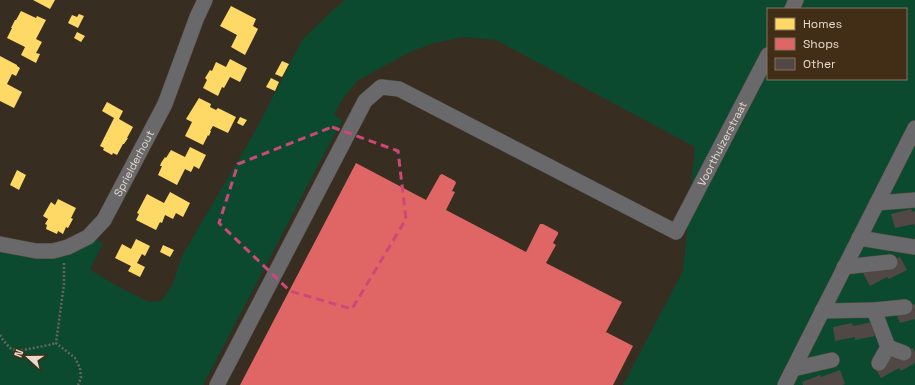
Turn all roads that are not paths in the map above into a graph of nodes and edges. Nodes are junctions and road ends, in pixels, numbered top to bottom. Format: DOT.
graph roads {
  1 [pos="205,0"];
  2 [pos="767,57"];
  3 [pos="914,132"];
  4 [pos="915,200"];
  5 [pos="877,203"];
  6 [pos="859,238"];
  7 [pos="0,244"];
  8 [pos="915,246"];
  9 [pos="890,262"];
  10 [pos="844,267"];
  11 [pos="905,307"];
  12 [pos="874,310"];
  13 [pos="822,311"];
  14 [pos="888,348"];
  15 [pos="904,353"];
  16 [pos="832,360"];
  17 [pos="879,363"];
  18 [pos="793,369"];
  19 [pos="217,385"];
  20 [pos="784,385"];
  1 -- 7 [label="street, Sprielderhout"];
  2 -- 19 [label="street, Voorthuizerstraat"];
  3 -- 5 [label="street"];
  4 -- 5 [label="street"];
  5 -- 6 [label="street"];
  6 -- 8 [label="street"];
  6 -- 10 [label="street"];
  9 -- 10 [label="street"];
  10 -- 13 [label="street"];
  11 -- 12 [label="street"];
  12 -- 13 [label="street"];
  12 -- 14 [label="street"];
  13 -- 18 [label="street"];
  14 -- 15 [label="street"];
  14 -- 17 [label="street"];
  16 -- 18 [label="street"];
  18 -- 20 [label="street"];
}
